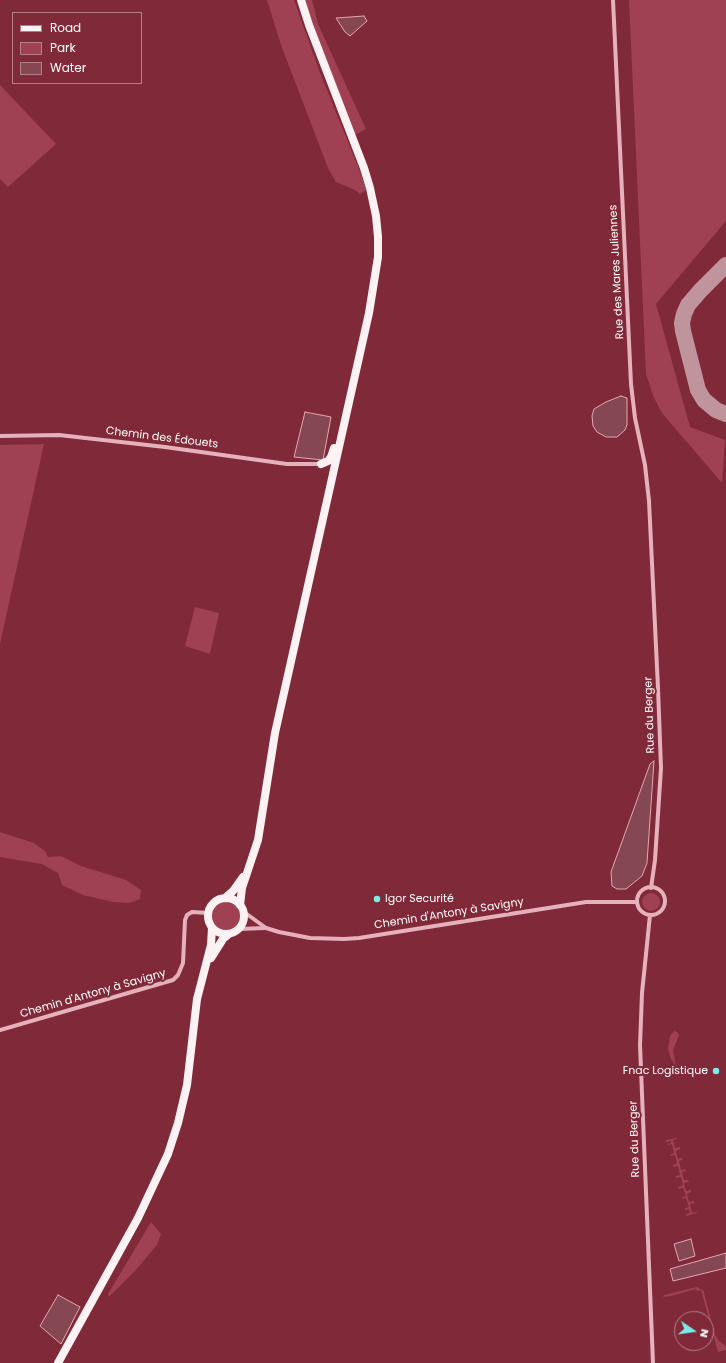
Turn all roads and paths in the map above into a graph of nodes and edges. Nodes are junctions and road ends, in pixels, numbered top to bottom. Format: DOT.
graph roads {
  1 [pos="301,0"];
  2 [pos="613,0"];
  3 [pos="344,424"];
  4 [pos="0,436"];
  5 [pos="321,464"];
  6 [pos="326,506"];
  7 [pos="651,541"];
  8 [pos="252,859"];
  9 [pos="651,888"];
  10 [pos="225,898"];
  11 [pos="637,902"];
  12 [pos="242,908"];
  13 [pos="208,913"];
  14 [pos="650,915"];
  15 [pos="212,928"];
  16 [pos="266,928"];
  17 [pos="239,929"];
  18 [pos="229,934"];
  19 [pos="202,980"];
  20 [pos="0,1030"];
  21 [pos="58,1363"];
  22 [pos="653,1363"];
  1 -- 3 [label="main road"];
  2 -- 7 [label="street, Rue des Mares Juliennes"];
  3 -- 5 [label="main road"];
  3 -- 6 [label="main road"];
  4 -- 5 [label="street, Chemin des Édouets"];
  5 -- 6 [label="main road"];
  6 -- 8 [label="main road"];
  7 -- 9 [label="street, Rue du Berger"];
  8 -- 10 [label="main road"];
  8 -- 12 [label="main road"];
  9 -- 11 [label="street"];
  9 -- 14 [label="street"];
  10 -- 12 [label="main road"];
  10 -- 13 [label="main road"];
  11 -- 14 [label="street"];
  11 -- 16 [label="street, Chemin d'Antony à Savigny"];
  12 -- 16 [label="street"];
  12 -- 17 [label="main road"];
  13 -- 15 [label="main road"];
  13 -- 20 [label="street, Chemin d'Antony à Savigny"];
  14 -- 22 [label="street, Rue du Berger"];
  15 -- 18 [label="main road"];
  15 -- 19 [label="main road"];
  16 -- 17 [label="street"];
  17 -- 18 [label="main road"];
  18 -- 19 [label="main road"];
  19 -- 21 [label="main road"];
}
